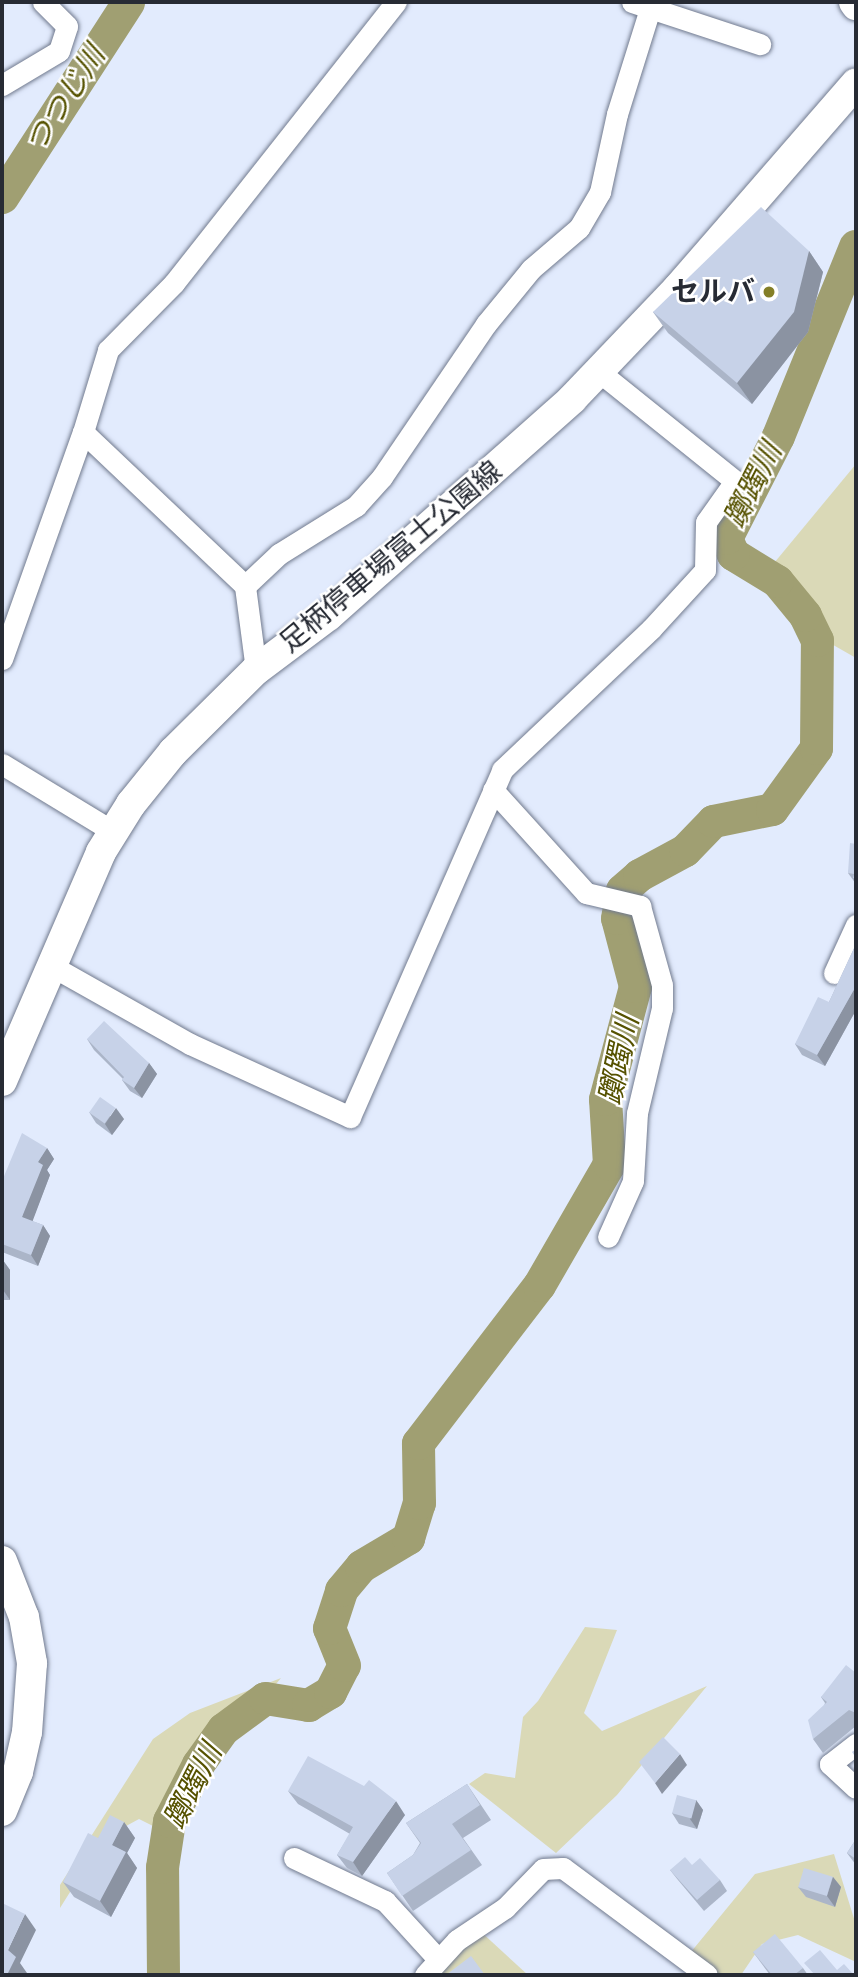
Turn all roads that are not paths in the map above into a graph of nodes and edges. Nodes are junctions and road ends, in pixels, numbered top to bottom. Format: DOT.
graph roads {
  1 [pos="43,2"];
  2 [pos="397,2"];
  3 [pos="644,5"];
  4 [pos="760,44"];
  5 [pos="856,83"];
  6 [pos="2,85"];
  7 [pos="598,371"];
  8 [pos="83,432"];
  9 [pos="245,586"];
  10 [pos="2,659"];
  11 [pos="256,670"];
  12 [pos="2,764"];
  13 [pos="493,790"];
  14 [pos="114,832"];
  15 [pos="856,925"];
  16 [pos="50,965"];
  17 [pos="834,973"];
  18 [pos="2,1081"];
  19 [pos="608,1237"];
  20 [pos="2,1561"];
  21 [pos="856,1744"];
  22 [pos="856,1788"];
  23 [pos="2,1811"];
  24 [pos="294,1858"];
  25 [pos="432,1967"];
  26 [pos="708,1975"];
  1 -- 6 [label="street"];
  2 -- 8 [label="street"];
  3 -- 4 [label="street"];
  3 -- 9 [label="street"];
  5 -- 7 [label="main road, 足柄停車場富士公園線"];
  7 -- 11 [label="main road, 足柄停車場富士公園線"];
  7 -- 13 [label="street"];
  8 -- 9 [label="street"];
  8 -- 10 [label="street"];
  9 -- 11 [label="street"];
  11 -- 14 [label="main road, 足柄停車場富士公園線"];
  12 -- 14 [label="street"];
  13 -- 16 [label="street"];
  13 -- 19 [label="street"];
  14 -- 16 [label="main road, 足柄停車場富士公園線"];
  15 -- 17 [label="street"];
  16 -- 18 [label="main road, 足柄停車場富士公園線"];
  20 -- 23 [label="main road"];
  21 -- 22 [label="street"];
  24 -- 25 [label="street"];
  25 -- 26 [label="street"];
}
